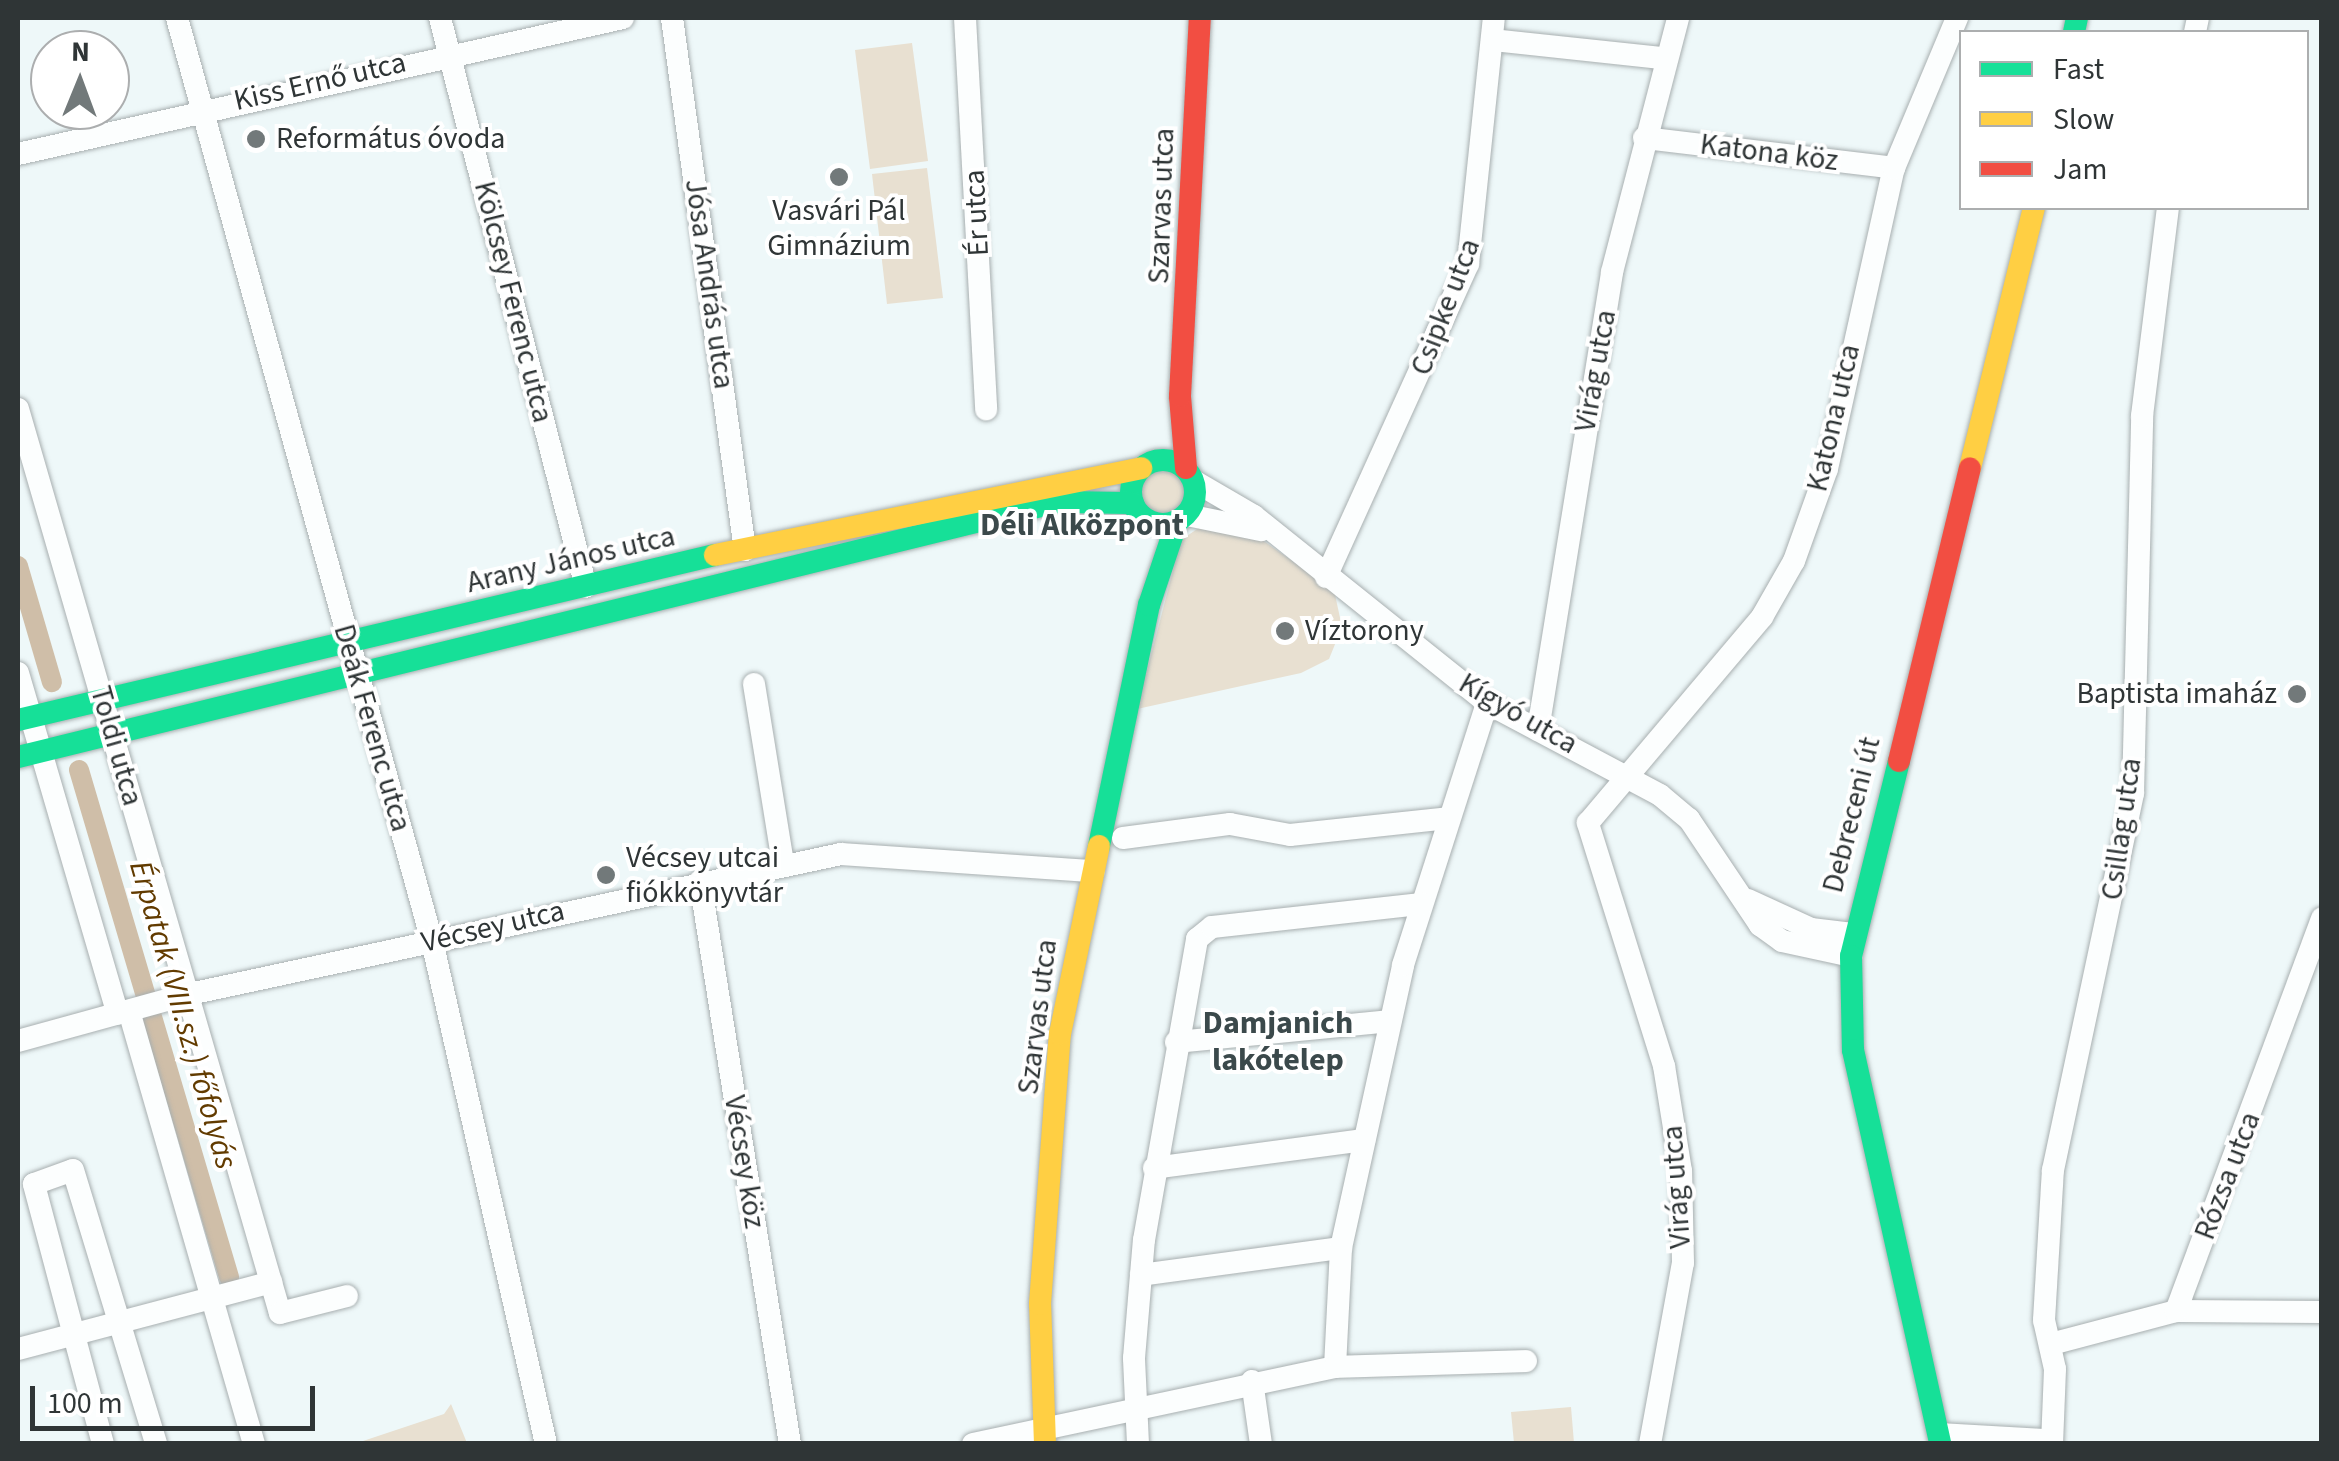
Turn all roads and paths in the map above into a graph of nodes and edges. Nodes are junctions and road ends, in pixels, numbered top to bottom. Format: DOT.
graph roads {
  1 [pos="177,18"];
  2 [pos="440,18"];
  3 [pos="624,18"];
  4 [pos="672,18"];
  5 [pos="965,18"];
  6 [pos="1200,18"];
  7 [pos="1678,18"];
  8 [pos="1957,18"];
  9 [pos="1494,29"];
  10 [pos="449,52"];
  11 [pos="1662,58"];
  12 [pos="203,110"];
  13 [pos="1644,138"];
  14 [pos="18,154"];
  15 [pos="1894,168"];
  16 [pos="2034,210"];
  17 [pos="2168,210"];
  18 [pos="1180,396"];
  19 [pos="18,409"];
  20 [pos="986,409"];
  21 [pos="1149,464"];
  22 [pos="1190,474"];
  23 [pos="1139,511"];
  24 [pos="1182,518"];
  25 [pos="1277,538"];
  26 [pos="746,550"];
  27 [pos="1326,577"];
  28 [pos="586,587"];
  29 [pos="1149,605"];
  30 [pos="347,643"];
  31 [pos="355,672"];
  32 [pos="18,674"];
  33 [pos="754,684"];
  34 [pos="103,698"];
  35 [pos="1486,703"];
  36 [pos="24,718"];
  37 [pos="1538,730"];
  38 [pos="113,733"];
  39 [pos="28,755"];
  40 [pos="1629,775"];
  41 [pos="1448,818"];
  42 [pos="1123,838"];
  43 [pos="783,864"];
  44 [pos="1093,871"];
  45 [pos="700,881"];
  46 [pos="1422,904"];
  47 [pos="2322,918"];
  48 [pos="432,941"];
  49 [pos="1852,945"];
  50 [pos="177,997"];
  51 [pos="129,1011"];
  52 [pos="1390,1021"];
  53 [pos="18,1041"];
  54 [pos="1176,1042"];
  55 [pos="1364,1140"];
  56 [pos="1154,1168"];
  57 [pos="1341,1248"];
  58 [pos="1141,1276"];
  59 [pos="271,1282"];
  60 [pos="347,1296"];
  61 [pos="218,1297"];
  62 [pos="2176,1311"];
  63 [pos="2322,1312"];
  64 [pos="123,1322"];
  65 [pos="72,1334"];
  66 [pos="2051,1344"];
  67 [pos="18,1349"];
  68 [pos="1526,1361"];
  69 [pos="1336,1367"];
  70 [pos="1252,1381"];
  71 [pos="1133,1409"];
  72 [pos="1044,1438"];
  73 [pos="1940,1439"];
  74 [pos="2045,1443"];
  75 [pos="103,1444"];
  76 [pos="156,1444"];
  77 [pos="254,1444"];
  78 [pos="546,1444"];
  79 [pos="790,1444"];
  80 [pos="973,1444"];
  81 [pos="1138,1444"];
  82 [pos="1260,1444"];
  83 [pos="1650,1444"];
  1 -- 12 [label="street, Deák Ferenc utca"];
  2 -- 10 [label="street, Kölcsey Ferenc utca"];
  3 -- 10 [label="street, Kiss Ernő utca"];
  4 -- 26 [label="street, Jósa András utca"];
  5 -- 20 [label="street, Ér utca"];
  6 -- 18 [label="street, Szarvas utca"];
  7 -- 11 [label="street, Virág utca"];
  8 -- 15 [label="street, Katona utca"];
  9 -- 11 [label="street"];
  9 -- 27 [label="street, Csipke utca"];
  10 -- 12 [label="street, Kiss Ernő utca"];
  10 -- 28 [label="street, Kölcsey Ferenc utca"];
  11 -- 13 [label="street, Virág utca"];
  12 -- 14 [label="street, Kiss Ernő utca"];
  12 -- 30 [label="street, Deák Ferenc utca"];
  13 -- 15 [label="street, Katona köz"];
  13 -- 37 [label="street, Virág utca"];
  15 -- 40 [label="street, Katona utca"];
  16 -- 49 [label="street, Debreceni út"];
  17 -- 66 [label="street, Csillag utca"];
  18 -- 21 [label="street, Szarvas utca"];
  18 -- 22 [label="street, Szarvas utca"];
  19 -- 34 [label="street, Toldi utca"];
  21 -- 22 [label="street"];
  21 -- 23 [label="street, Szarvas utca"];
  21 -- 26 [label="street, Arany János utca"];
  22 -- 24 [label="street, Szarvas utca"];
  22 -- 25 [label="street, Kígyó utca"];
  23 -- 24 [label="street, Arany János utca"];
  23 -- 29 [label="street, Szarvas utca"];
  23 -- 31 [label="street, Arany János utca"];
  24 -- 25 [label="street, Kígyó utca"];
  24 -- 29 [label="street, Szarvas utca"];
  25 -- 27 [label="street, Kígyó utca"];
  26 -- 28 [label="street, Arany János utca"];
  27 -- 35 [label="street, Kígyó utca"];
  28 -- 30 [label="street, Arany János utca"];
  29 -- 44 [label="street, Szarvas utca"];
  30 -- 31 [label="street, Deák Ferenc utca"];
  30 -- 34 [label="street, Arany János utca"];
  31 -- 38 [label="street, Arany János utca"];
  31 -- 48 [label="street, Deák Ferenc utca"];
  32 -- 36 [label="street"];
  33 -- 43 [label="street"];
  34 -- 36 [label="street, Arany János utca"];
  34 -- 38 [label="street, Toldi utca"];
  35 -- 37 [label="street, Kígyó utca"];
  35 -- 41 [label="street"];
  36 -- 39 [label="street"];
  37 -- 40 [label="street, Kígyó utca"];
  38 -- 39 [label="street, Arany János utca"];
  38 -- 50 [label="street, Toldi utca"];
  39 -- 51 [label="street"];
  40 -- 49 [label="street, Kígyó utca"];
  40 -- 83 [label="street, Virág utca"];
  41 -- 42 [label="street"];
  41 -- 46 [label="street"];
  43 -- 44 [label="street, Vécsey utca"];
  43 -- 45 [label="street, Vécsey utca"];
  44 -- 72 [label="street, Szarvas utca"];
  45 -- 48 [label="street, Vécsey utca"];
  45 -- 79 [label="street, Vécsey köz"];
  46 -- 52 [label="street"];
  46 -- 54 [label="street"];
  47 -- 62 [label="street, Rózsa utca"];
  48 -- 50 [label="street, Vécsey utca"];
  48 -- 78 [label="street, Deák Ferenc utca"];
  49 -- 73 [label="street, Debreceni út"];
  50 -- 51 [label="street, Vécsey utca"];
  50 -- 59 [label="street, Toldi utca"];
  51 -- 53 [label="street, Vécsey utca"];
  51 -- 61 [label="street"];
  52 -- 54 [label="street"];
  52 -- 55 [label="street"];
  54 -- 56 [label="street"];
  55 -- 56 [label="street"];
  55 -- 57 [label="street"];
  56 -- 58 [label="street"];
  57 -- 58 [label="street"];
  57 -- 69 [label="street"];
  58 -- 71 [label="street"];
  59 -- 60 [label="street, Toldi utca"];
  59 -- 61 [label="street"];
  61 -- 64 [label="street"];
  61 -- 77 [label="street"];
  62 -- 63 [label="street"];
  62 -- 66 [label="street"];
  64 -- 65 [label="street"];
  64 -- 65 [label="street"];
  64 -- 76 [label="street"];
  65 -- 67 [label="street"];
  65 -- 75 [label="street"];
  66 -- 74 [label="street, Csillag utca"];
  68 -- 69 [label="street"];
  69 -- 70 [label="street"];
  70 -- 71 [label="street"];
  70 -- 82 [label="street"];
  71 -- 72 [label="street"];
  71 -- 81 [label="street"];
  72 -- 80 [label="street"];
  73 -- 74 [label="street"];
}
